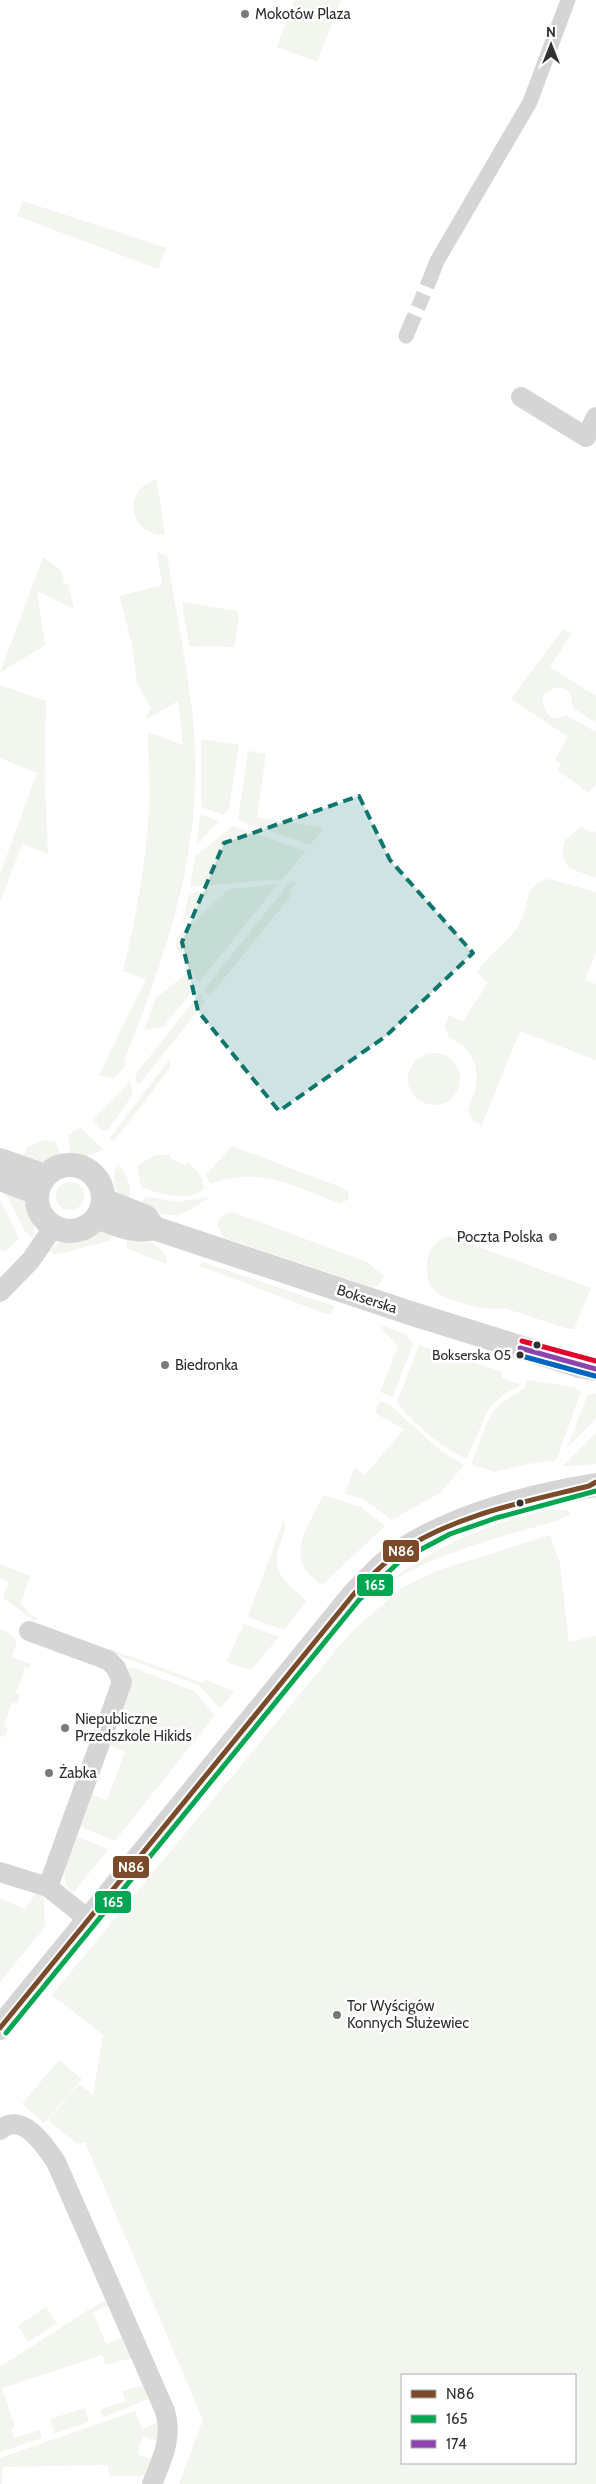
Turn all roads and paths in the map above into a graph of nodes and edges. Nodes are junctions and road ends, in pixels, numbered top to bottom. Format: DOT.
graph roads {
  1 [pos="568,0"];
  2 [pos="430,279"];
  3 [pos="521,397"];
  4 [pos="596,417"];
  5 [pos="0,1160"];
  6 [pos="0,1179"];
  7 [pos="41,1184"];
  8 [pos="100,1208"];
  9 [pos="54,1226"];
  10 [pos="0,1292"];
  11 [pos="591,1370"];
  12 [pos="594,1485"];
  13 [pos="29,1631"];
  14 [pos="0,1872"];
  15 [pos="48,1887"];
  16 [pos="88,1919"];
  17 [pos="0,2028"];
  18 [pos="0,2130"];
  19 [pos="152,2484"];
  1 -- 2 [label="street"];
  3 -- 4 [label="street"];
  5 -- 7 [label="street"];
  6 -- 7 [label="street"];
  7 -- 8 [label="street"];
  7 -- 9 [label="street"];
  8 -- 9 [label="street"];
  8 -- 11 [label="street, Bokserska"];
  9 -- 10 [label="street"];
  12 -- 16 [label="street"];
  13 -- 15 [label="street"];
  14 -- 15 [label="street"];
  15 -- 16 [label="street"];
  16 -- 17 [label="street"];
  18 -- 19 [label="street"];
}
